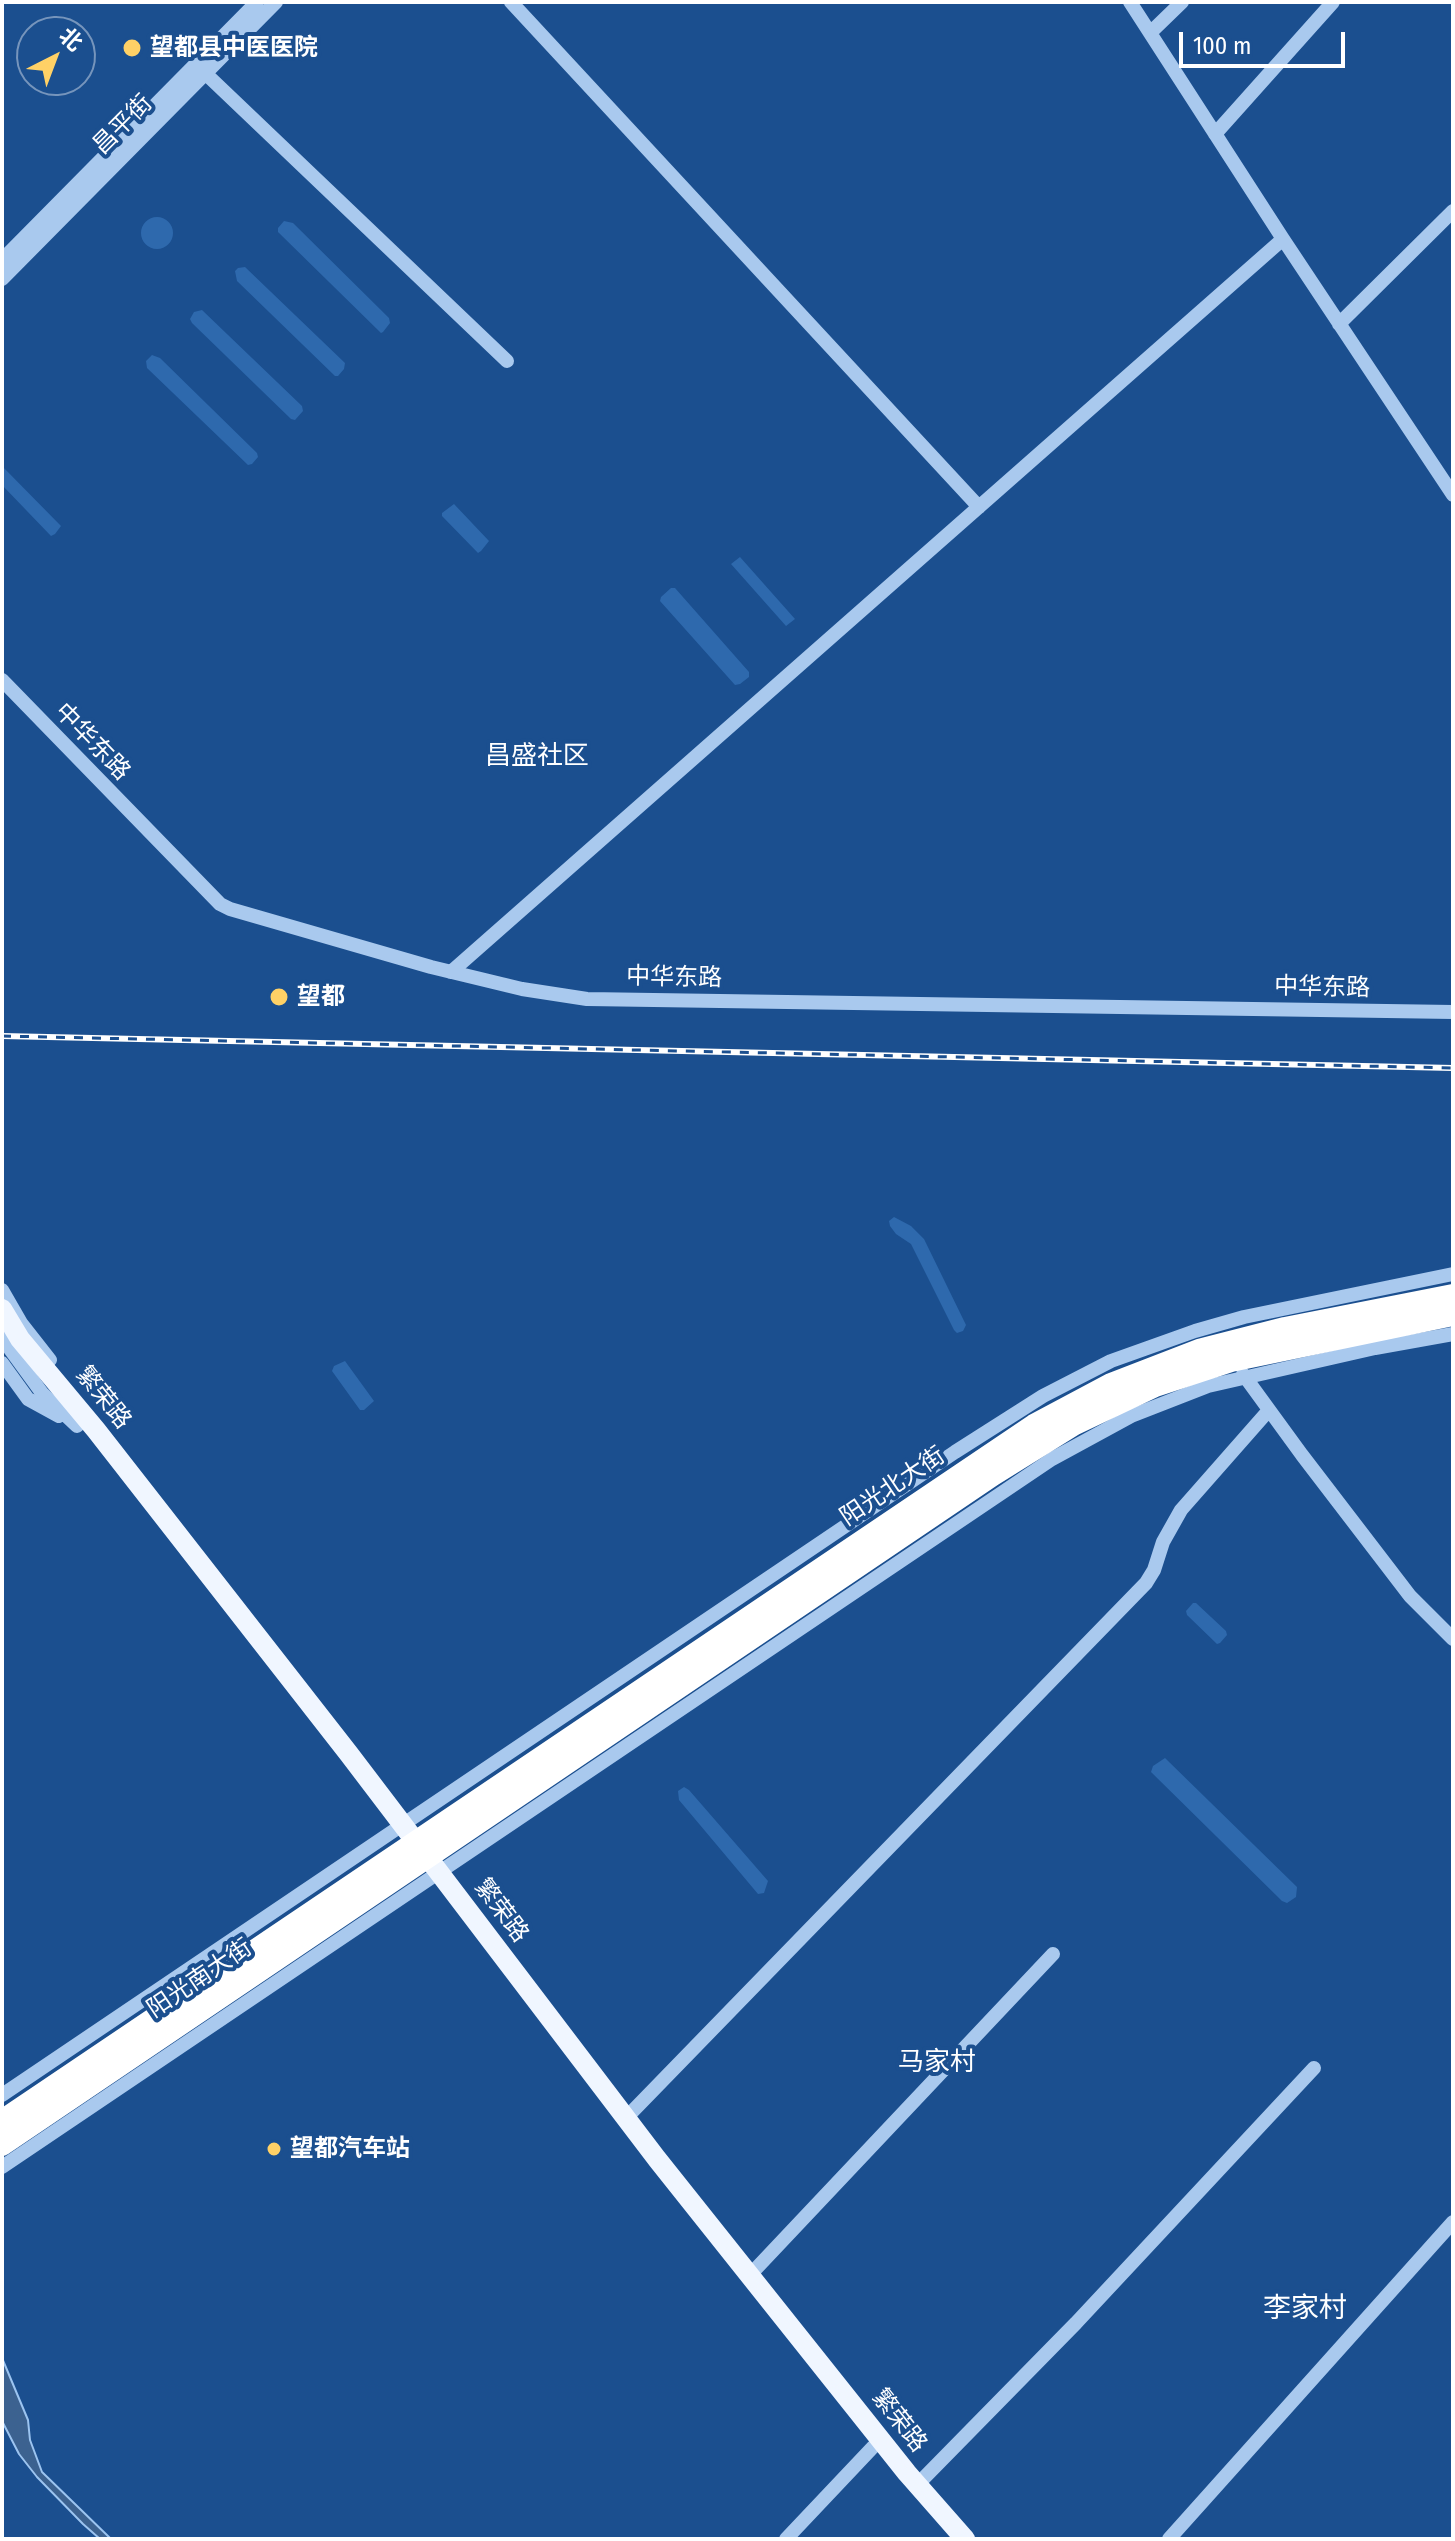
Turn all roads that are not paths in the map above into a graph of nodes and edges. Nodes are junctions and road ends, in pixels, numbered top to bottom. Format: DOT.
graph roads {
  1 [pos="257,2"];
  2 [pos="276,2"];
  3 [pos="511,2"];
  4 [pos="1130,2"];
  5 [pos="1182,2"];
  6 [pos="1333,2"];
  7 [pos="1150,33"];
  8 [pos="205,73"];
  9 [pos="1215,134"];
  10 [pos="1453,211"];
  11 [pos="1283,239"];
  12 [pos="2,260"];
  13 [pos="2,279"];
  14 [pos="1339,324"];
  15 [pos="507,361"];
  16 [pos="1453,495"];
  17 [pos="979,507"];
  18 [pos="2,680"];
  19 [pos="451,972"];
  20 [pos="1453,1012"];
  21 [pos="1453,1274"];
  22 [pos="2,1290"];
  23 [pos="1453,1295"];
  24 [pos="2,1309"];
  25 [pos="1453,1315"];
  26 [pos="2,1322"];
  27 [pos="1453,1334"];
  28 [pos="2,1338"];
  29 [pos="2,1363"];
  30 [pos="1240,1369"];
  31 [pos="62,1389"];
  32 [pos="1269,1410"];
  33 [pos="77,1426"];
  34 [pos="1453,1639"];
  35 [pos="416,1852"];
  36 [pos="1053,1954"];
  37 [pos="1314,2068"];
  38 [pos="2,2095"];
  39 [pos="626,2118"];
  40 [pos="2,2121"];
  41 [pos="2,2145"];
  42 [pos="2,2167"];
  43 [pos="1453,2222"];
  44 [pos="750,2275"];
  45 [pos="873,2447"];
  46 [pos="917,2485"];
  47 [pos="786,2539"];
  48 [pos="951,2539"];
  49 [pos="965,2539"];
  50 [pos="1169,2539"];
  1 -- 12 [label="street, 昌平街"];
  2 -- 8 [label="street, 昌平街"];
  3 -- 17 [label="street"];
  4 -- 7 [label="street"];
  5 -- 7 [label="street"];
  6 -- 9 [label="street"];
  7 -- 9 [label="street"];
  8 -- 13 [label="street, 昌平街"];
  8 -- 15 [label="street"];
  9 -- 11 [label="street"];
  10 -- 14 [label="street"];
  11 -- 14 [label="street"];
  11 -- 17 [label="street"];
  14 -- 16 [label="street"];
  17 -- 19 [label="street"];
  18 -- 19 [label="street, 中华东路"];
  19 -- 20 [label="street, 中华东路"];
  21 -- 35 [label="street"];
  22 -- 31 [label="street"];
  23 -- 35 [label="highway, 阳光北大街"];
  24 -- 31 [label="main road, 繁荣路"];
  25 -- 30 [label="highway, 阳光北大街"];
  26 -- 33 [label="main road, 繁荣路"];
  27 -- 30 [label="street"];
  28 -- 33 [label="street"];
  29 -- 33 [label="street"];
  30 -- 32 [label="street"];
  30 -- 35 [label="highway, 阳光北大街"];
  31 -- 35 [label="main road, 繁荣路"];
  32 -- 34 [label="street"];
  32 -- 39 [label="street"];
  33 -- 35 [label="main road, 繁荣路"];
  35 -- 38 [label="street"];
  35 -- 39 [label="main road, 繁荣路"];
  35 -- 40 [label="highway, 阳光南大街"];
  35 -- 41 [label="highway, 阳光南大街"];
  35 -- 42 [label="street"];
  35 -- 45 [label="main road, 繁荣路"];
  36 -- 44 [label="street"];
  37 -- 46 [label="street"];
  39 -- 44 [label="main road, 繁荣路"];
  43 -- 50 [label="street"];
  44 -- 46 [label="main road, 繁荣路"];
  45 -- 47 [label="street"];
  45 -- 48 [label="main road, 繁荣路"];
  46 -- 49 [label="main road, 繁荣路"];
}
